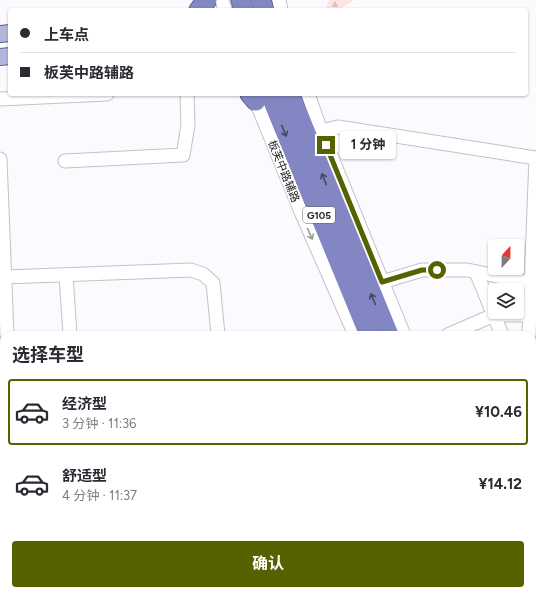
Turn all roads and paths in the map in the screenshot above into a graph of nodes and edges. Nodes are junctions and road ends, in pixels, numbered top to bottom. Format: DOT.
graph roads {
  1 [pos="64,96"];
  2 [pos="187,96"];
  3 [pos="257,96"];
  4 [pos="291,96"];
  5 [pos="309,96"];
  6 [pos="0,99"];
  7 [pos="321,131"];
  8 [pos="536,158"];
  9 [pos="0,159"];
  10 [pos="64,161"];
  11 [pos="534,216"];
  12 [pos="536,238"];
  13 [pos="2,247"];
  14 [pos="534,268"];
  15 [pos="3,269"];
  16 [pos="476,272"];
  17 [pos="66,275"];
  18 [pos="382,282"];
  19 [pos="531,283"];
  20 [pos="488,301"];
  21 [pos="533,315"];
  22 [pos="488,318"];
  23 [pos="496,319"];
  24 [pos="7,331"];
  25 [pos="70,331"];
  26 [pos="218,331"];
  27 [pos="353,331"];
  28 [pos="367,331"];
  29 [pos="387,331"];
  30 [pos="402,331"];
  31 [pos="457,331"];
  32 [pos="500,331"];
  33 [pos="530,331"];
  1 -- 6 [label="street"];
  2 -- 10 [label="street"];
  3 -- 27 [label="street, 板芙中路辅路 / G105, one-way"];
  3 -- 28 [label="highway, G105, one-way"];
  29 -- 4 [label="highway, G105, one-way"];
  5 -- 7 [label="street, G105"];
  7 -- 8 [label="street"];
  7 -- 18 [label="street, G105"];
  8 -- 11 [label="street"];
  9 -- 13 [label="street"];
  11 -- 12 [label="street"];
  11 -- 14 [label="street"];
  13 -- 15 [label="street"];
  14 -- 19 [label="street"];
  15 -- 17 [label="street"];
  15 -- 24 [label="street"];
  16 -- 18 [label="street"];
  16 -- 19 [label="street"];
  16 -- 20 [label="street"];
  17 -- 25 [label="street"];
  17 -- 26 [label="street"];
  18 -- 30 [label="street, G105"];
  19 -- 21 [label="street"];
  21 -- 33 [label="street"];
  22 -- 31 [label="street"];
  23 -- 32 [label="street"];
}
